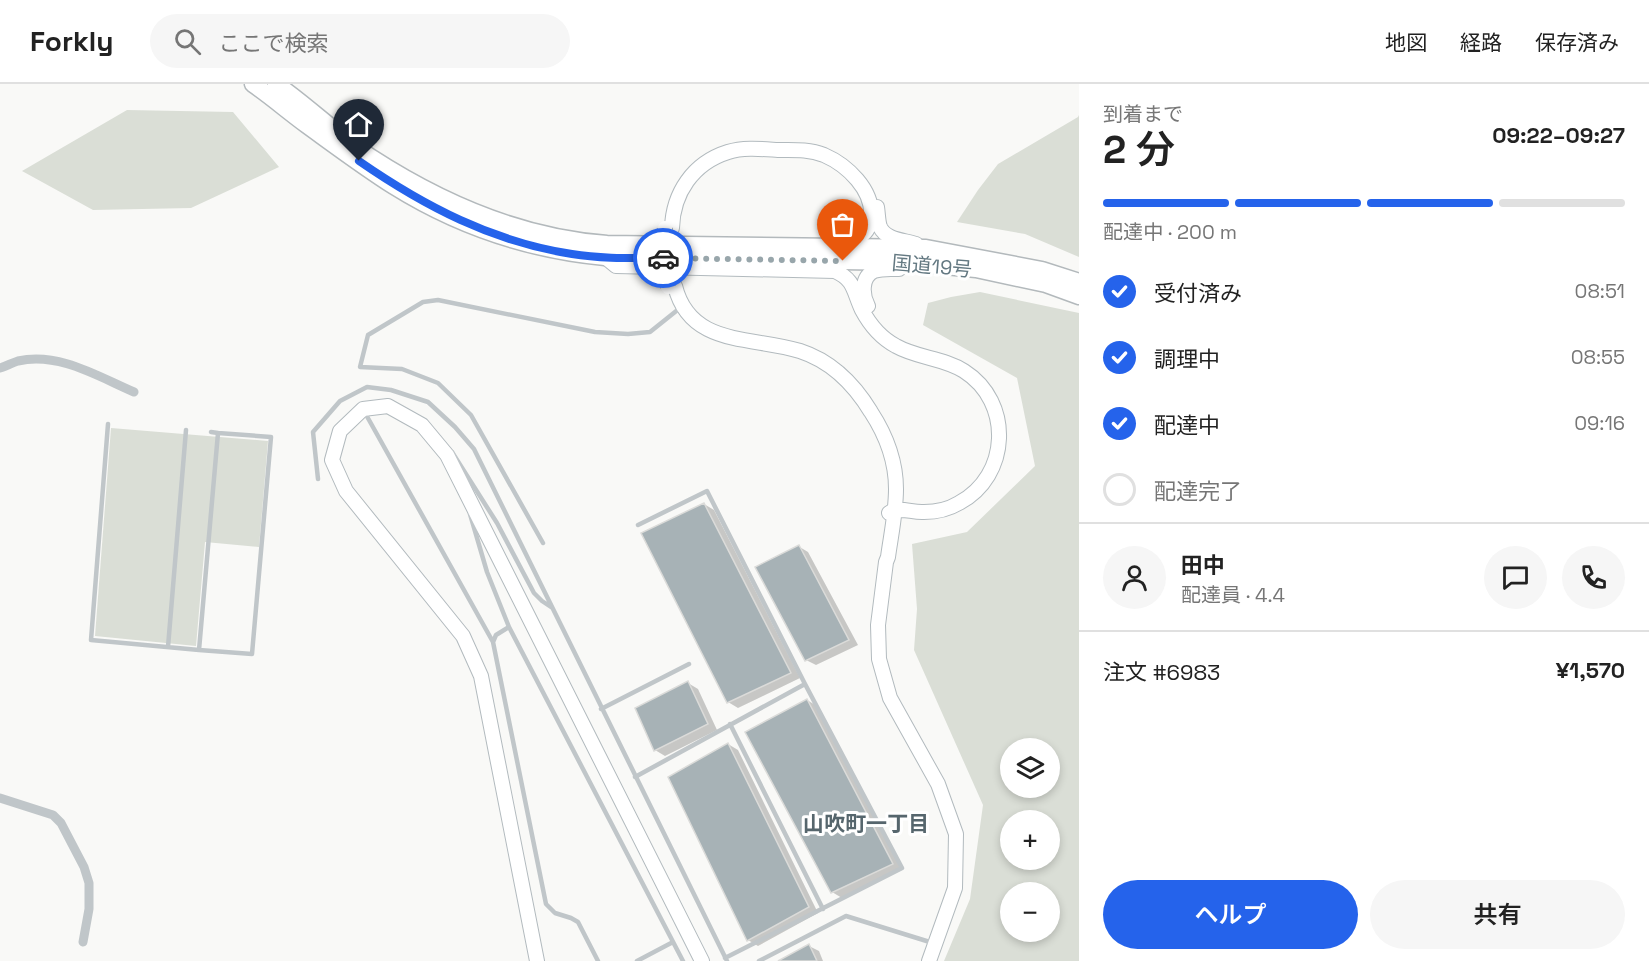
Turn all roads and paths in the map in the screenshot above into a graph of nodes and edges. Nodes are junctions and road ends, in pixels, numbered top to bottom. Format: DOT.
graph roads {
  1 [pos="253,84"];
  2 [pos="276,84"];
  3 [pos="669,228"];
  4 [pos="730,246"];
  5 [pos="926,248"];
  6 [pos="604,257"];
  7 [pos="976,269"];
  8 [pos="1079,282"];
  9 [pos="1079,296"];
  10 [pos="680,307"];
  11 [pos="0,368"];
  12 [pos="134,392"];
  13 [pos="363,409"];
  14 [pos="108,424"];
  15 [pos="422,425"];
  16 [pos="186,430"];
  17 [pos="211,432"];
  18 [pos="218,433"];
  19 [pos="318,479"];
  20 [pos="459,479"];
  21 [pos="891,514"];
  22 [pos="638,525"];
  23 [pos="543,543"];
  24 [pos="551,607"];
  25 [pos="509,627"];
  26 [pos="493,642"];
  27 [pos="168,647"];
  28 [pos="199,650"];
  29 [pos="689,664"];
  30 [pos="805,684"];
  31 [pos="601,709"];
  32 [pos="730,724"];
  33 [pos="635,777"];
  34 [pos="0,798"];
  35 [pos="823,909"];
  36 [pos="84,942"];
  37 [pos="673,942"];
  38 [pos="935,943"];
  39 [pos="726,960"];
  40 [pos="537,961"];
  41 [pos="598,961"];
  42 [pos="637,961"];
  43 [pos="683,961"];
  44 [pos="702,961"];
  45 [pos="759,961"];
  46 [pos="929,961"];
  1 -- 6 [label="highway, 国道19号"];
  2 -- 4 [label="highway, 国道19号"];
  3 -- 4 [label="street"];
  3 -- 5 [label="street"];
  3 -- 10 [label="street"];
  4 -- 5 [label="highway, 国道19号"];
  5 -- 8 [label="highway, 国道19号"];
  6 -- 7 [label="highway, 国道19号"];
  6 -- 21 [label="street"];
  7 -- 9 [label="highway, 国道19号"];
  7 -- 21 [label="street"];
  10 -- 21 [label="street"];
  10 -- 23 [label="lane"];
  11 -- 12 [label="street"];
  13 -- 15 [label="street"];
  13 -- 26 [label="lane"];
  13 -- 40 [label="street"];
  14 -- 27 [label="lane"];
  15 -- 20 [label="street"];
  15 -- 24 [label="lane"];
  16 -- 27 [label="lane"];
  17 -- 18 [label="lane"];
  18 -- 28 [label="lane"];
  18 -- 28 [label="lane"];
  19 -- 24 [label="lane"];
  20 -- 25 [label="lane"];
  20 -- 44 [label="street"];
  21 -- 38 [label="street"];
  22 -- 30 [label="lane"];
  24 -- 31 [label="lane"];
  25 -- 26 [label="lane"];
  25 -- 37 [label="lane"];
  26 -- 41 [label="lane"];
  27 -- 28 [label="lane"];
  29 -- 31 [label="lane"];
  30 -- 32 [label="lane"];
  30 -- 35 [label="lane"];
  31 -- 33 [label="lane"];
  32 -- 33 [label="lane"];
  32 -- 35 [label="lane"];
  33 -- 39 [label="lane"];
  34 -- 36 [label="street"];
  35 -- 39 [label="lane"];
  37 -- 42 [label="lane"];
  37 -- 43 [label="lane"];
  38 -- 45 [label="lane"];
  38 -- 46 [label="street"];
}
